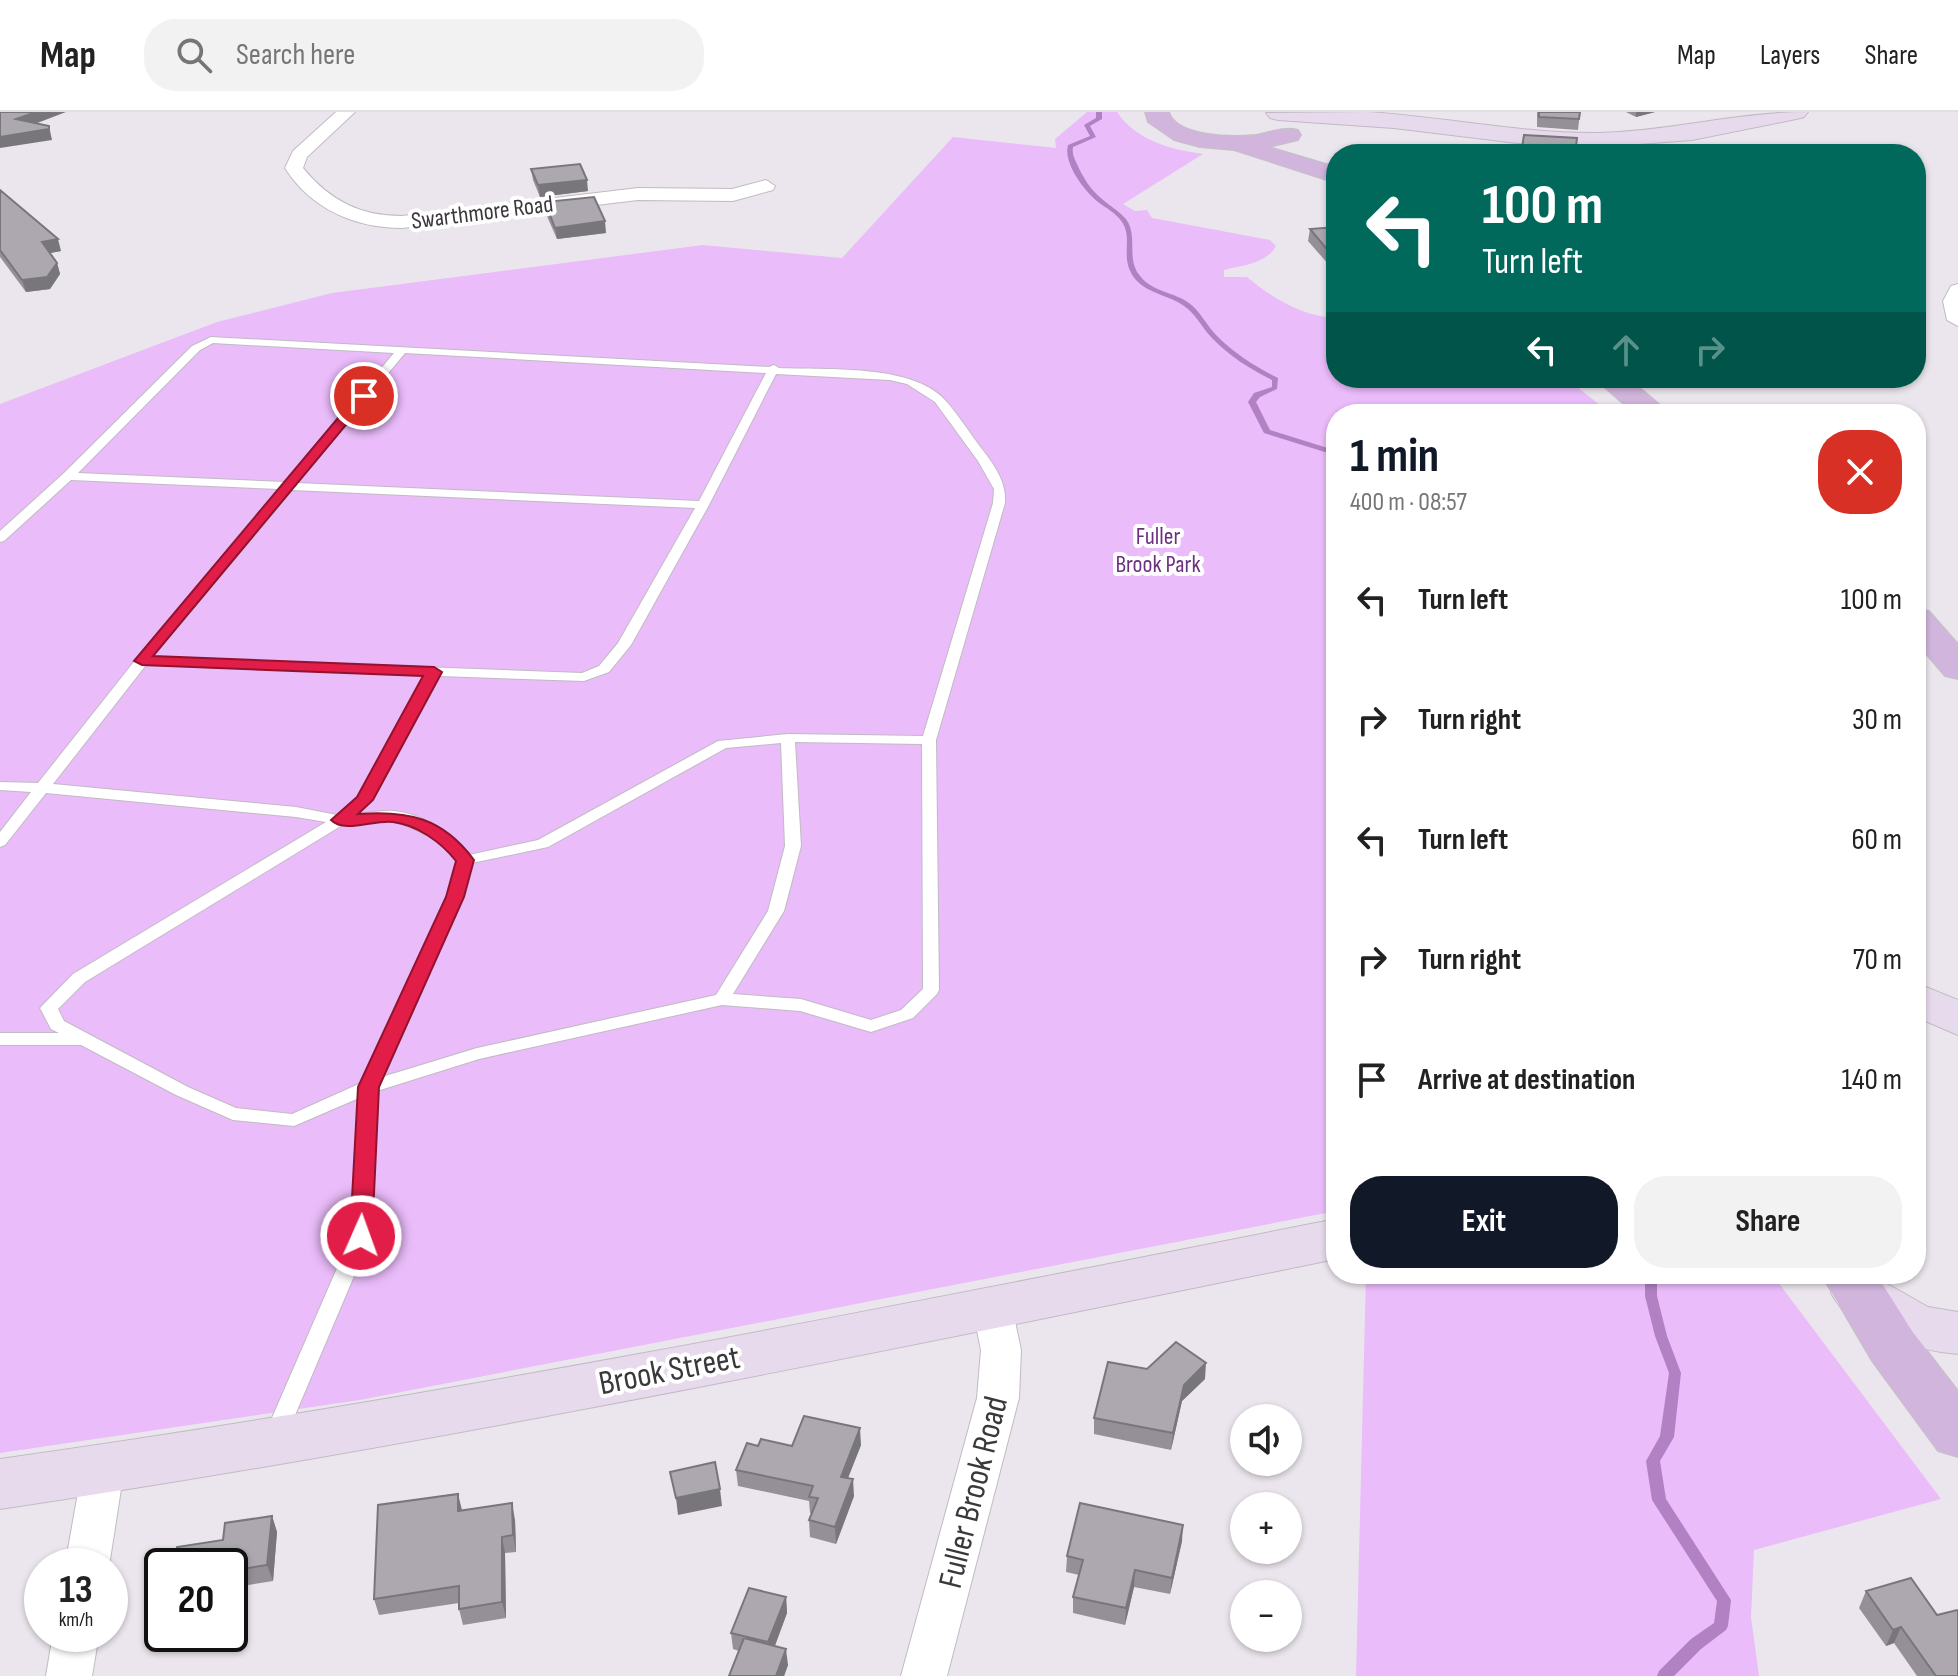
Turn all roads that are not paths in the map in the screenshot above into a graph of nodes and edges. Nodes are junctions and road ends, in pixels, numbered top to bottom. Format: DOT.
graph roads {
  1 [pos="346,112"];
  2 [pos="1157,112"];
  3 [pos="1796,112"];
  4 [pos="1284,123"];
  5 [pos="1215,142"];
  6 [pos="1326,162"];
  7 [pos="1326,172"];
  8 [pos="766,186"];
  9 [pos="1958,290"];
  10 [pos="1958,320"];
  11 [pos="402,350"];
  12 [pos="774,368"];
  13 [pos="1621,388"];
  14 [pos="1641,404"];
  15 [pos="68,476"];
  16 [pos="287,487"];
  17 [pos="703,505"];
  18 [pos="0,538"];
  19 [pos="1926,631"];
  20 [pos="142,661"];
  21 [pos="1958,668"];
  22 [pos="434,672"];
  23 [pos="788,738"];
  24 [pos="929,740"];
  25 [pos="0,786"];
  26 [pos="42,788"];
  27 [pos="340,820"];
  28 [pos="0,842"];
  29 [pos="465,860"];
  30 [pos="722,999"];
  31 [pos="1926,1003"];
  32 [pos="1958,1019"];
  33 [pos="0,1039"];
  34 [pos="88,1039"];
  35 [pos="368,1087"];
  36 [pos="1326,1241"];
  37 [pos="1854,1284"];
  38 [pos="1854,1284"];
  39 [pos="992,1307"];
  40 [pos="1958,1333"];
  41 [pos="1958,1434"];
  42 [pos="272,1443"];
  43 [pos="103,1470"];
  44 [pos="0,1484"];
  45 [pos="90,1548"];
  46 [pos="73,1652"];
  47 [pos="69,1676"];
  48 [pos="924,1676"];
  1 -- 8 [label="street, Swarthmore Road"];
  2 -- 5 [label="main road"];
  3 -- 4 [label="main road"];
  4 -- 5 [label="main road"];
  4 -- 6 [label="main road"];
  5 -- 7 [label="main road"];
  9 -- 10 [label="street"];
  11 -- 12 [label="lane"];
  11 -- 15 [label="lane"];
  11 -- 16 [label="lane"];
  12 -- 17 [label="lane"];
  12 -- 24 [label="lane"];
  13 -- 14 [label="main road"];
  15 -- 16 [label="lane"];
  15 -- 18 [label="lane"];
  16 -- 17 [label="lane"];
  16 -- 20 [label="lane"];
  17 -- 22 [label="lane"];
  19 -- 21 [label="main road"];
  20 -- 22 [label="lane"];
  20 -- 26 [label="lane"];
  22 -- 27 [label="lane"];
  23 -- 24 [label="lane"];
  23 -- 29 [label="lane"];
  23 -- 30 [label="lane"];
  24 -- 30 [label="lane"];
  25 -- 26 [label="lane"];
  26 -- 27 [label="lane"];
  26 -- 28 [label="lane"];
  27 -- 29 [label="lane"];
  27 -- 34 [label="lane"];
  29 -- 35 [label="lane"];
  30 -- 35 [label="lane"];
  31 -- 32 [label="main road"];
  33 -- 34 [label="lane"];
  34 -- 35 [label="lane"];
  35 -- 42 [label="lane"];
  36 -- 39 [label="main road, Brook Street"];
  37 -- 40 [label="main road"];
  38 -- 41 [label="main road"];
  39 -- 42 [label="main road, Brook Street"];
  39 -- 48 [label="street, Fuller Brook Road"];
  42 -- 43 [label="main road, Brook Street"];
  43 -- 44 [label="main road, Brook Street"];
  43 -- 45 [label="street"];
  46 -- 47 [label="street"];
}
